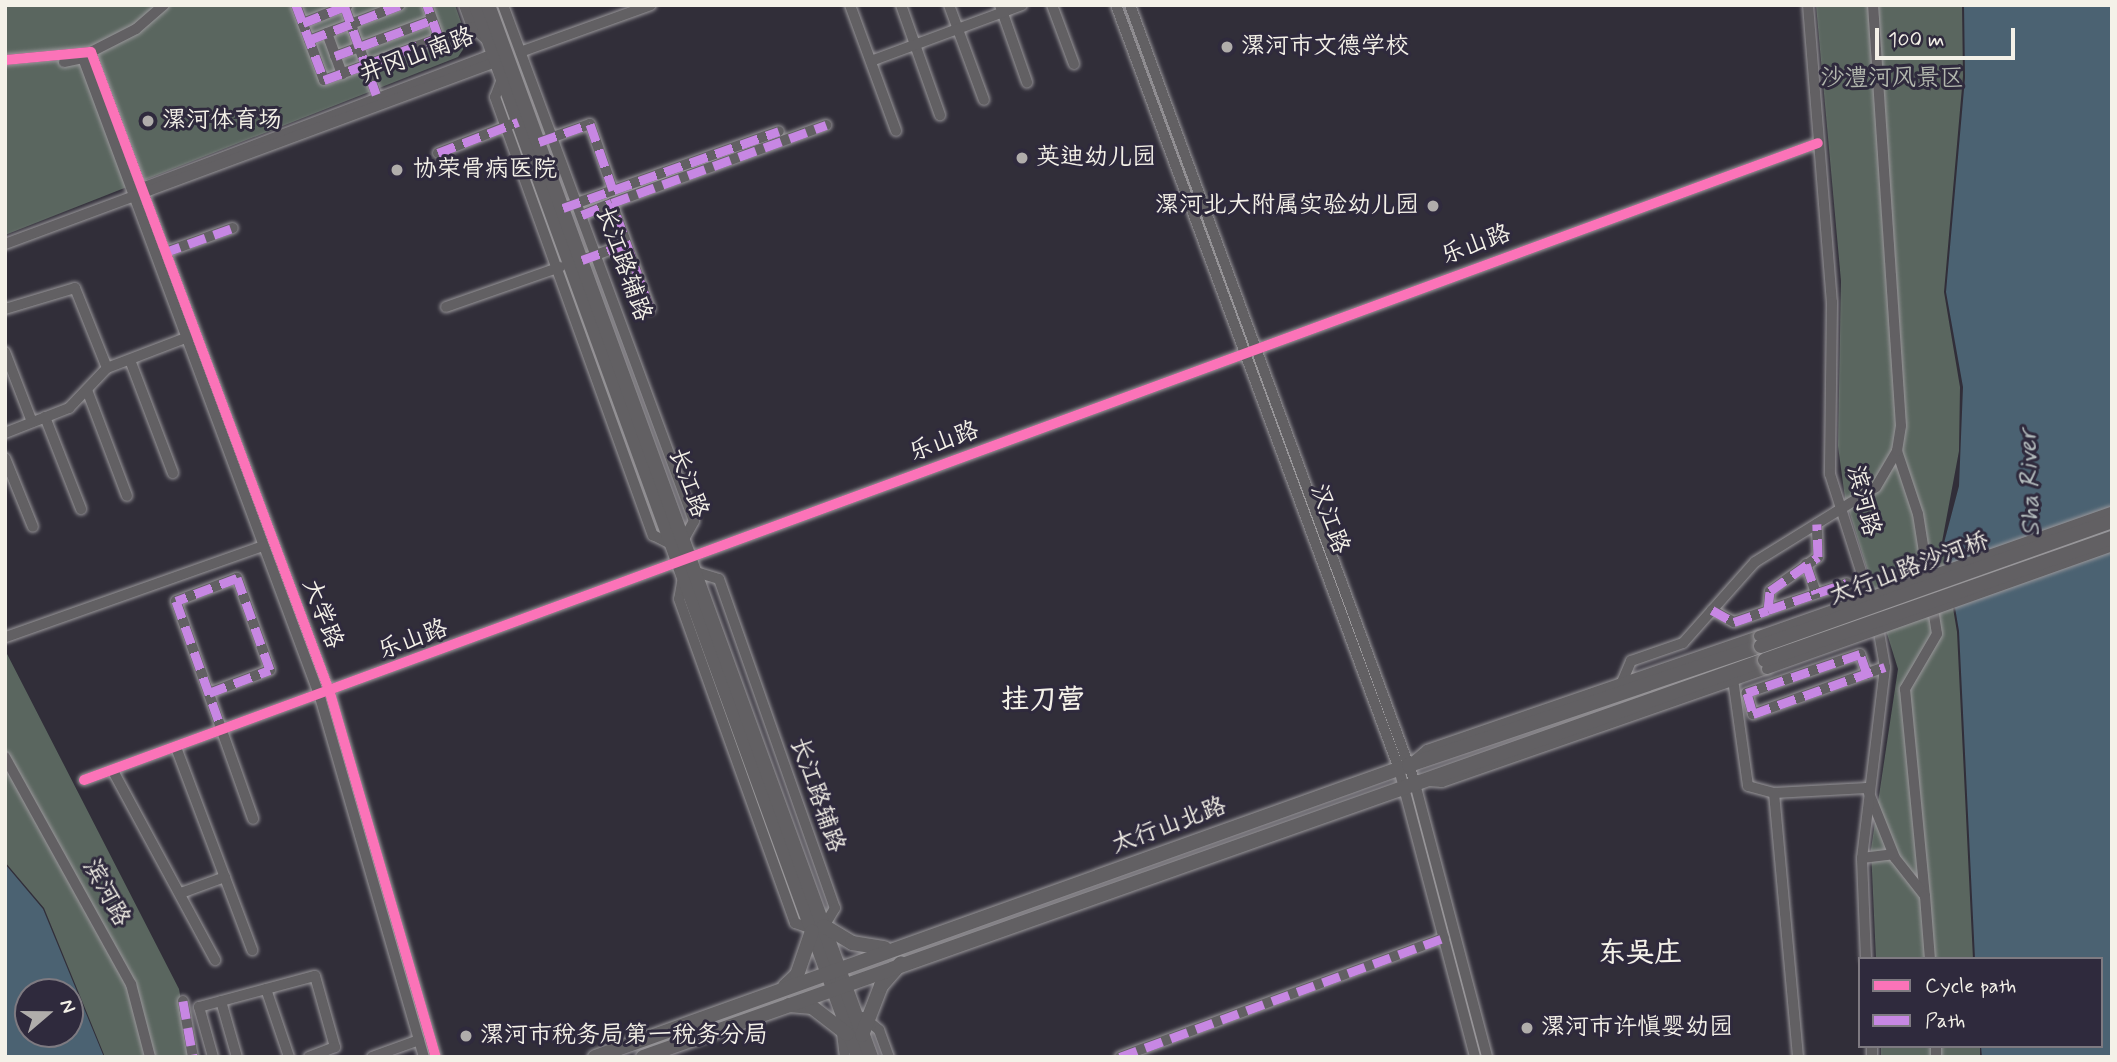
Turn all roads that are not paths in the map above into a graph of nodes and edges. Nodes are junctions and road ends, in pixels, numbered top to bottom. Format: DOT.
graph roads {
  1 [pos="164,5"];
  2 [pos="296,5"];
  3 [pos="400,5"];
  4 [pos="427,5"];
  5 [pos="464,5"];
  6 [pos="476,5"];
  7 [pos="488,5"];
  8 [pos="503,5"];
  9 [pos="651,5"];
  10 [pos="850,5"];
  11 [pos="901,5"];
  12 [pos="949,5"];
  13 [pos="1022,5"];
  14 [pos="1052,5"];
  15 [pos="1116,5"];
  16 [pos="1130,5"];
  17 [pos="1808,5"];
  18 [pos="1873,5"];
  19 [pos="345,6"];
  20 [pos="1001,9"];
  21 [pos="432,20"];
  22 [pos="303,23"];
  23 [pos="350,24"];
  24 [pos="958,29"];
  25 [pos="327,33"];
  26 [pos="309,40"];
  27 [pos="915,44"];
  28 [pos="359,47"];
  29 [pos="523,51"];
  30 [pos="87,55"];
  31 [pos="335,56"];
  32 [pos="497,58"];
  33 [pos="5,60"];
  34 [pos="871,61"];
  35 [pos="1074,64"];
  36 [pos="365,65"];
  37 [pos="5,67"];
  38 [pos="341,74"];
  39 [pos="1027,82"];
  40 [pos="376,94"];
  41 [pos="984,100"];
  42 [pos="940,115"];
  43 [pos="512,124"];
  44 [pos="826,125"];
  45 [pos="779,131"];
  46 [pos="896,131"];
  47 [pos="554,136"];
  48 [pos="539,142"];
  49 [pos="1818,143"];
  50 [pos="438,153"];
  51 [pos="614,190"];
  52 [pos="138,193"];
  53 [pos="578,203"];
  54 [pos="611,203"];
  55 [pos="563,208"];
  56 [pos="582,215"];
  57 [pos="233,228"];
  58 [pos="5,244"];
  59 [pos="626,244"];
  60 [pos="163,253"];
  61 [pos="597,254"];
  62 [pos="569,264"];
  63 [pos="446,307"];
  64 [pos="5,309"];
  65 [pos="650,309"];
  66 [pos="189,337"];
  67 [pos="1250,350"];
  68 [pos="5,352"];
  69 [pos="130,359"];
  70 [pos="107,368"];
  71 [pos="87,390"];
  72 [pos="45,417"];
  73 [pos="32,422"];
  74 [pos="5,433"];
  75 [pos="1897,452"];
  76 [pos="5,458"];
  77 [pos="173,473"];
  78 [pos="127,496"];
  79 [pos="81,509"];
  80 [pos="1839,511"];
  81 [pos="2112,512"];
  82 [pos="2112,521"];
  83 [pos="1817,524"];
  84 [pos="33,527"];
  85 [pos="2112,538"];
  86 [pos="678,542"];
  87 [pos="263,546"];
  88 [pos="2112,547"];
  89 [pos="1806,564"];
  90 [pos="687,568"];
  91 [pos="1847,583"];
  92 [pos="1816,593"];
  93 [pos="1712,610"];
  94 [pos="1768,610"];
  95 [pos="6,637"];
  96 [pos="1763,653"];
  97 [pos="1885,667"];
  98 [pos="1867,674"];
  99 [pos="1733,676"];
  100 [pos="1620,689"];
  101 [pos="209,692"];
  102 [pos="325,695"];
  103 [pos="223,733"];
  104 [pos="177,750"];
  105 [pos="5,757"];
  106 [pos="113,771"];
  107 [pos="1406,774"];
  108 [pos="84,780"];
  109 [pos="1867,788"];
  110 [pos="1774,793"];
  111 [pos="253,819"];
  112 [pos="1893,854"];
  113 [pos="1862,858"];
  114 [pos="225,877"];
  115 [pos="181,893"];
  116 [pos="1925,896"];
  117 [pos="818,928"];
  118 [pos="1444,938"];
  119 [pos="897,947"];
  120 [pos="252,950"];
  121 [pos="1866,957"];
  122 [pos="1930,957"];
  123 [pos="215,960"];
  124 [pos="901,963"];
  125 [pos="835,978"];
  126 [pos="266,989"];
  127 [pos="782,998"];
  128 [pos="183,1001"];
  129 [pos="221,1001"];
  130 [pos="868,1020"];
  131 [pos="850,1026"];
  132 [pos="419,1040"];
  133 [pos="150,1057"];
  134 [pos="193,1057"];
  135 [pos="213,1057"];
  136 [pos="237,1057"];
  137 [pos="289,1057"];
  138 [pos="310,1057"];
  139 [pos="372,1057"];
  140 [pos="424,1057"];
  141 [pos="436,1057"];
  142 [pos="595,1057"];
  143 [pos="643,1057"];
  144 [pos="845,1057"];
  145 [pos="858,1057"];
  146 [pos="871,1057"];
  147 [pos="889,1057"];
  148 [pos="1120,1057"];
  149 [pos="1475,1057"];
  150 [pos="1487,1057"];
  151 [pos="1798,1057"];
  1 -- 30 [label="street"];
  2 -- 22 [label="street"];
  3 -- 23 [label="street"];
  4 -- 21 [label="street"];
  5 -- 32 [label="street"];
  6 -- 32 [label="main road, 长江路"];
  7 -- 32 [label="main road, 长江路"];
  8 -- 29 [label="street, 长江路辅路"];
  9 -- 29 [label="street"];
  10 -- 34 [label="street"];
  11 -- 27 [label="street"];
  12 -- 24 [label="street"];
  13 -- 20 [label="street"];
  14 -- 35 [label="street"];
  15 -- 67 [label="street, 汉江路"];
  16 -- 67 [label="street, 汉江路"];
  17 -- 49 [label="street, 滨河路"];
  18 -- 75 [label="street"];
  19 -- 22 [label="street"];
  19 -- 23 [label="street"];
  20 -- 24 [label="street"];
  20 -- 39 [label="street"];
  21 -- 28 [label="street"];
  21 -- 36 [label="street"];
  22 -- 26 [label="street"];
  23 -- 25 [label="street"];
  23 -- 28 [label="street"];
  24 -- 27 [label="street"];
  24 -- 41 [label="street"];
  25 -- 26 [label="street"];
  25 -- 31 [label="street"];
  26 -- 38 [label="street"];
  27 -- 34 [label="street"];
  27 -- 42 [label="street"];
  28 -- 31 [label="street"];
  28 -- 36 [label="street"];
  29 -- 47 [label="street, 长江路辅路"];
  30 -- 33 [label="street"];
  30 -- 37 [label="street"];
  30 -- 52 [label="street"];
  31 -- 38 [label="street"];
  32 -- 40 [label="street, 井冈山南路"];
  32 -- 43 [label="main road, 长江路"];
  32 -- 48 [label="main road, 长江路"];
  32 -- 52 [label="street, 井冈山南路"];
  34 -- 46 [label="street"];
  36 -- 38 [label="street"];
  36 -- 40 [label="street"];
  40 -- 52 [label="street, 井冈山南路"];
  43 -- 50 [label="street"];
  43 -- 62 [label="main road, 长江路"];
  44 -- 54 [label="street"];
  45 -- 51 [label="street"];
  47 -- 48 [label="street"];
  47 -- 51 [label="street"];
  47 -- 53 [label="street, 长江路辅路"];
  48 -- 55 [label="main road, 长江路"];
  49 -- 67 [label="street, 乐山路"];
  49 -- 80 [label="street, 滨河路"];
  51 -- 53 [label="street"];
  52 -- 58 [label="street, 井冈山南路"];
  52 -- 60 [label="street, 大学路"];
  52 -- 66 [label="street, 大学路"];
  53 -- 55 [label="street"];
  53 -- 56 [label="street, 长江路辅路"];
  54 -- 56 [label="street"];
  54 -- 59 [label="street"];
  55 -- 62 [label="main road, 长江路"];
  56 -- 61 [label="street, 长江路辅路"];
  57 -- 60 [label="street"];
  59 -- 61 [label="street"];
  59 -- 65 [label="street"];
  60 -- 66 [label="street, 大学路"];
  61 -- 62 [label="street"];
  61 -- 86 [label="street, 长江路辅路"];
  62 -- 63 [label="street"];
  62 -- 86 [label="main road, 长江路"];
  64 -- 70 [label="street"];
  66 -- 69 [label="street"];
  66 -- 87 [label="street, 大学路"];
  66 -- 102 [label="street, 大学路"];
  67 -- 90 [label="street, 乐山路"];
  67 -- 107 [label="street, 汉江路"];
  68 -- 73 [label="street"];
  69 -- 70 [label="street"];
  69 -- 77 [label="street"];
  70 -- 71 [label="street"];
  71 -- 72 [label="street"];
  71 -- 78 [label="street"];
  72 -- 73 [label="street"];
  72 -- 79 [label="street"];
  73 -- 74 [label="street"];
  75 -- 80 [label="street"];
  75 -- 116 [label="street"];
  76 -- 84 [label="street"];
  80 -- 83 [label="street"];
  80 -- 97 [label="street, 滨河路"];
  81 -- 96 [label="street, bridge"];
  82 -- 96 [label="main road, 太行山路沙河桥, bridge"];
  83 -- 89 [label="street"];
  83 -- 93 [label="street"];
  85 -- 96 [label="main road, 太行山路沙河桥, bridge"];
  86 -- 90 [label="main road, 长江路"];
  87 -- 95 [label="street"];
  87 -- 102 [label="street, 大学路"];
  88 -- 96 [label="street, bridge"];
  89 -- 92 [label="street"];
  89 -- 94 [label="street"];
  90 -- 102 [label="street, 乐山路"];
  90 -- 117 [label="main road, 长江路"];
  90 -- 117 [label="street"];
  91 -- 92 [label="street"];
  92 -- 94 [label="street"];
  93 -- 94 [label="street"];
  93 -- 100 [label="street"];
  96 -- 99 [label="main road, 太行山北路"];
  96 -- 100 [label="main road, 太行山北路"];
  97 -- 98 [label="street"];
  97 -- 109 [label="street, 滨河路"];
  98 -- 98 [label="street"];
  99 -- 107 [label="main road, 太行山北路"];
  99 -- 110 [label="street"];
  100 -- 107 [label="main road, 太行山北路"];
  101 -- 101 [label="street"];
  101 -- 103 [label="street"];
  102 -- 103 [label="street, 乐山路"];
  102 -- 132 [label="street, 大学路"];
  102 -- 141 [label="street, 大学路"];
  103 -- 104 [label="street, 乐山路"];
  103 -- 111 [label="street"];
  104 -- 106 [label="street, 乐山路"];
  104 -- 114 [label="street"];
  105 -- 133 [label="street, 滨河路"];
  106 -- 108 [label="street, 乐山路"];
  106 -- 115 [label="street"];
  107 -- 118 [label="street, 汉江路"];
  107 -- 119 [label="main road, 太行山北路"];
  107 -- 124 [label="main road, 太行山北路"];
  107 -- 150 [label="street, 汉江路"];
  109 -- 110 [label="street"];
  109 -- 112 [label="street"];
  109 -- 113 [label="street, 滨河路"];
  110 -- 151 [label="street"];
  112 -- 113 [label="street"];
  112 -- 116 [label="street"];
  113 -- 121 [label="street, 滨河路"];
  114 -- 115 [label="street"];
  114 -- 120 [label="street"];
  115 -- 123 [label="street"];
  116 -- 122 [label="street"];
  117 -- 119 [label="main road"];
  117 -- 125 [label="main road, 长江路"];
  117 -- 127 [label="main road"];
  118 -- 148 [label="street"];
  118 -- 149 [label="street, 汉江路"];
  119 -- 125 [label="main road, 太行山北路"];
  124 -- 125 [label="main road, 太行山北路"];
  124 -- 130 [label="main road"];
  125 -- 127 [label="main road, 太行山北路"];
  125 -- 131 [label="main road, 长江路"];
  126 -- 129 [label="street"];
  126 -- 137 [label="street"];
  126 -- 138 [label="street"];
  127 -- 131 [label="main road"];
  127 -- 142 [label="main road, 太行山北路"];
  127 -- 143 [label="main road, 太行山北路"];
  128 -- 134 [label="street"];
  129 -- 135 [label="street"];
  129 -- 136 [label="street"];
  130 -- 131 [label="main road"];
  130 -- 147 [label="street"];
  131 -- 144 [label="street"];
  131 -- 145 [label="main road, 长江路"];
  131 -- 146 [label="main road, 长江路"];
  132 -- 139 [label="street"];
  132 -- 140 [label="street, 大学路"];
}
